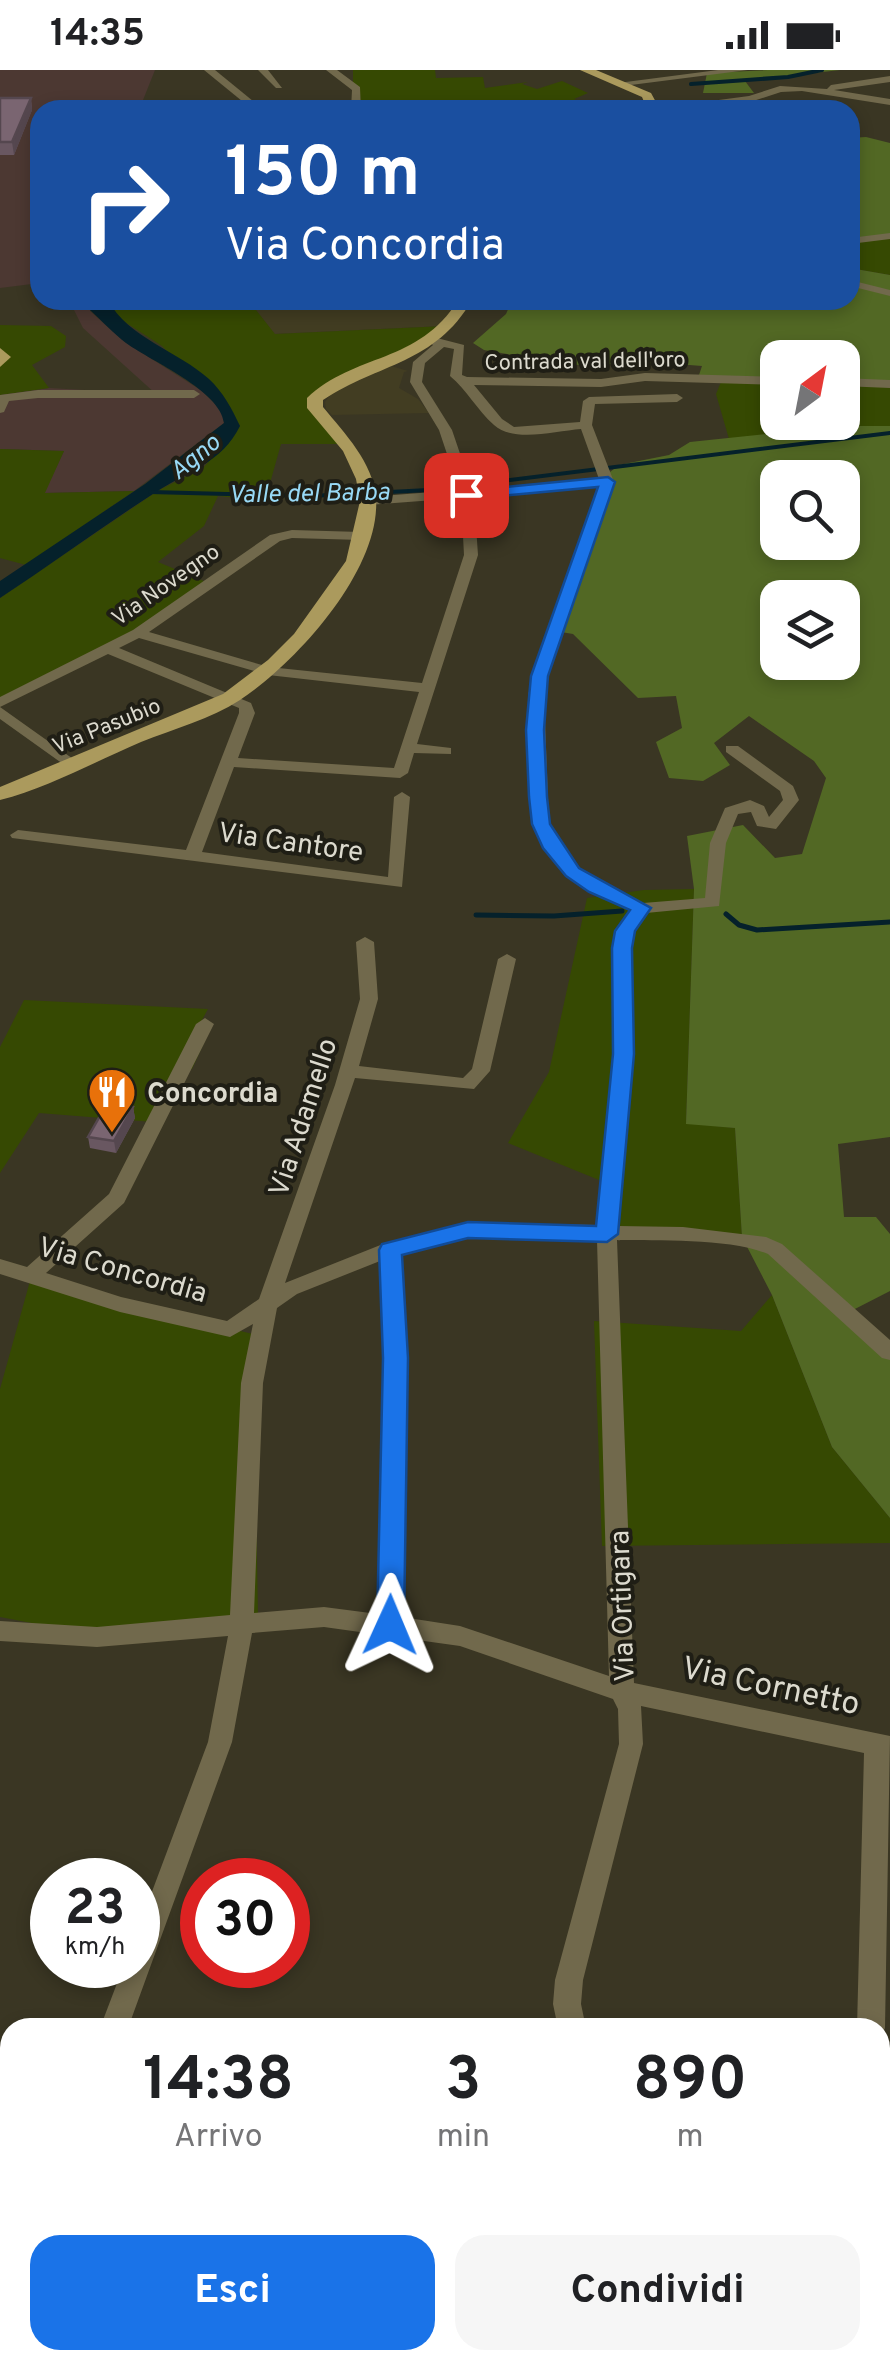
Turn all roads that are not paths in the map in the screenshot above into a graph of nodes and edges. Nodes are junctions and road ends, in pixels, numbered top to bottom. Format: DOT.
graph roads {
  1 [pos="209,70"];
  2 [pos="263,70"];
  3 [pos="331,70"];
  4 [pos="586,70"];
  5 [pos="744,70"];
  6 [pos="890,79"];
  7 [pos="624,83"];
  8 [pos="279,86"];
  9 [pos="824,90"];
  10 [pos="247,100"];
  11 [pos="356,100"];
  12 [pos="649,100"];
  13 [pos="741,100"];
  14 [pos="890,102"];
  15 [pos="890,236"];
  16 [pos="860,240"];
  17 [pos="860,286"];
  18 [pos="890,294"];
  19 [pos="458,310"];
  20 [pos="437,342"];
  21 [pos="0,352"];
  22 [pos="0,363"];
  23 [pos="760,380"];
  24 [pos="465,381"];
  25 [pos="860,383"];
  26 [pos="890,384"];
  27 [pos="194,394"];
  28 [pos="677,398"];
  29 [pos="0,409"];
  30 [pos="586,425"];
  31 [pos="608,482"];
  32 [pos="464,489"];
  33 [pos="368,496"];
  34 [pos="361,536"];
  35 [pos="138,634"];
  36 [pos="108,649"];
  37 [pos="268,671"];
  38 [pos="427,688"];
  39 [pos="230,698"];
  40 [pos="0,703"];
  41 [pos="0,712"];
  42 [pos="408,748"];
  43 [pos="732,749"];
  44 [pos="445,751"];
  45 [pos="232,754"];
  46 [pos="70,764"];
  47 [pos="0,794"];
  48 [pos="402,798"];
  49 [pos="18,836"];
  50 [pos="192,856"];
  51 [pos="641,908"];
  52 [pos="365,942"];
  53 [pos="508,959"];
  54 [pos="205,1024"];
  55 [pos="346,1071"];
  56 [pos="607,1234"];
  57 [pos="390,1250"];
  58 [pos="0,1266"];
  59 [pos="32,1274"];
  60 [pos="268,1306"];
  61 [pos="890,1352"];
  62 [pos="242,1624"];
  63 [pos="390,1625"];
  64 [pos="0,1631"];
  65 [pos="622,1691"];
  66 [pos="883,1745"];
  67 [pos="118,2018"];
  68 [pos="570,2018"];
  69 [pos="871,2018"];
  1 -- 10 [label="street"];
  2 -- 8 [label="street"];
  3 -- 11 [label="street"];
  4 -- 7 [label="main road"];
  5 -- 7 [label="street"];
  6 -- 9 [label="street"];
  7 -- 12 [label="main road"];
  9 -- 13 [label="street"];
  9 -- 14 [label="street"];
  15 -- 16 [label="street"];
  17 -- 18 [label="street"];
  19 -- 20 [label="main road"];
  20 -- 24 [label="street, Contrada val dell'oro"];
  20 -- 32 [label="street"];
  20 -- 33 [label="main road"];
  21 -- 22 [label="main road"];
  23 -- 24 [label="street, Contrada val dell'oro"];
  24 -- 30 [label="street"];
  25 -- 26 [label="street"];
  27 -- 29 [label="street"];
  28 -- 30 [label="street"];
  30 -- 31 [label="street"];
  31 -- 32 [label="street"];
  31 -- 51 [label="street"];
  32 -- 33 [label="street"];
  32 -- 38 [label="street"];
  33 -- 34 [label="main road, Via Pasubio"];
  34 -- 35 [label="street, Via Novegno"];
  34 -- 37 [label="main road, Via Pasubio"];
  35 -- 36 [label="street, Via Novegno"];
  35 -- 37 [label="street"];
  36 -- 39 [label="street, Via Pasubio"];
  36 -- 40 [label="street, Via Novegno"];
  37 -- 38 [label="street"];
  37 -- 39 [label="main road, Via Pasubio"];
  38 -- 42 [label="street"];
  39 -- 45 [label="street"];
  39 -- 46 [label="main road, Via Pasubio"];
  41 -- 46 [label="street"];
  42 -- 44 [label="street"];
  42 -- 45 [label="street"];
  43 -- 51 [label="street"];
  45 -- 50 [label="street, Via Cantore"];
  46 -- 47 [label="main road, Via Pasubio"];
  48 -- 50 [label="street, Via Cantore"];
  49 -- 50 [label="street"];
  51 -- 56 [label="street, Via Ortigara"];
  52 -- 55 [label="street, Via Adamello"];
  53 -- 55 [label="street"];
  54 -- 59 [label="street"];
  55 -- 60 [label="street, Via Adamello"];
  56 -- 57 [label="street, Via Concordia"];
  56 -- 61 [label="street, Via Concordia"];
  56 -- 65 [label="street, Via Ortigara"];
  57 -- 60 [label="street, Via Concordia"];
  57 -- 63 [label="street"];
  58 -- 59 [label="street, Via Concordia"];
  59 -- 60 [label="street, Via Concordia"];
  60 -- 62 [label="street"];
  62 -- 63 [label="street, Via Cornetto"];
  62 -- 64 [label="street, Via Cornetto"];
  62 -- 67 [label="street"];
  63 -- 65 [label="street, Via Cornetto"];
  65 -- 66 [label="street, Via Cornetto"];
  65 -- 68 [label="street, Via Ortigara"];
  66 -- 69 [label="street, Via Cornetto"];
}
